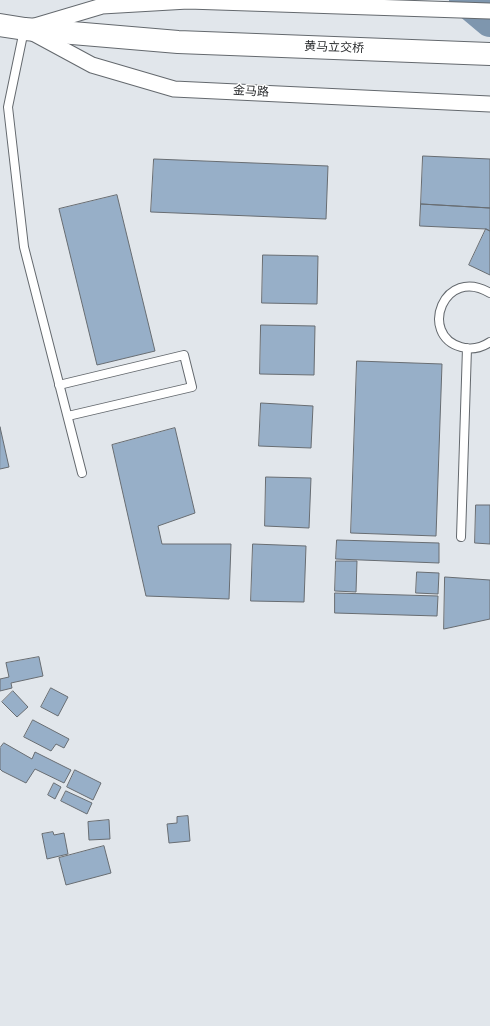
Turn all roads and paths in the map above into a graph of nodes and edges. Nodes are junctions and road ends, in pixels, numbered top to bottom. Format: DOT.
graph roads {
  1 [pos="490,11"];
  2 [pos="0,25"];
  3 [pos="25,29"];
  4 [pos="178,42"];
  5 [pos="490,54"];
  6 [pos="490,104"];
  7 [pos="490,293"];
  8 [pos="490,342"];
  9 [pos="467,348"];
  10 [pos="60,385"];
  11 [pos="68,416"];
  12 [pos="82,473"];
  13 [pos="461,537"];
  1 -- 3 [label="street, 金马路"];
  2 -- 3 [label="main road, 金马路"];
  3 -- 4 [label="main road, 金马路"];
  3 -- 6 [label="street, 金马路"];
  3 -- 10 [label="lane"];
  4 -- 5 [label="main road, 黄马立交桥"];
  7 -- 9 [label="lane"];
  8 -- 9 [label="lane"];
  9 -- 13 [label="lane"];
  10 -- 11 [label="lane"];
  10 -- 11 [label="lane"];
  11 -- 12 [label="lane"];
}
